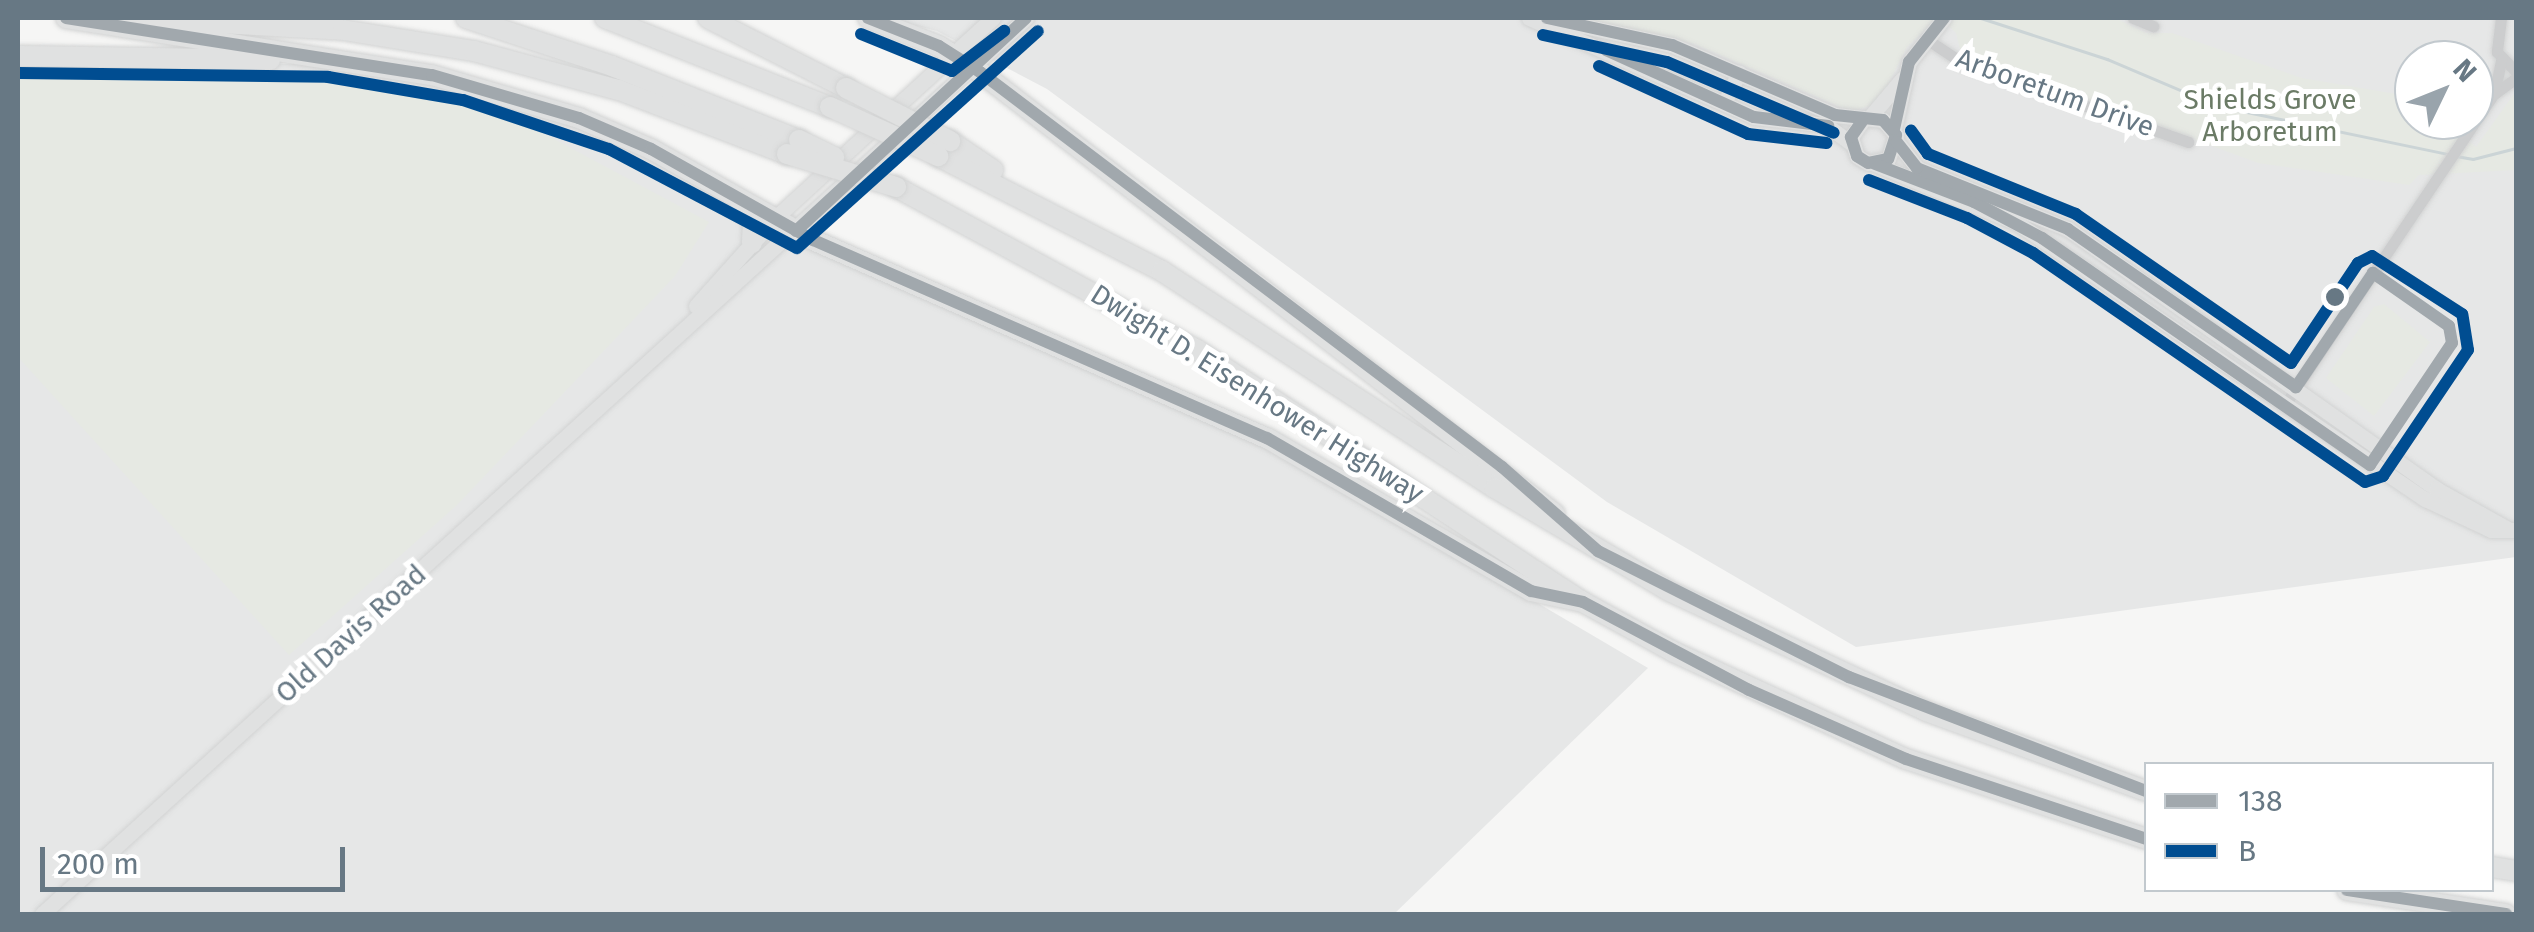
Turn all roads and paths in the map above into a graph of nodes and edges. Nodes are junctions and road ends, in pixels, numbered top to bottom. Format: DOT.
graph roads {
  1 [pos="66,18"];
  2 [pos="130,18"];
  3 [pos="466,18"];
  4 [pos="604,18"];
  5 [pos="708,18"];
  6 [pos="868,18"];
  7 [pos="994,18"];
  8 [pos="1026,18"];
  9 [pos="1529,18"];
  10 [pos="1547,18"];
  11 [pos="2133,18"];
  12 [pos="2502,18"];
  13 [pos="2153,26"];
  14 [pos="1934,27"];
  15 [pos="1680,48"];
  16 [pos="952,54"];
  17 [pos="18,56"];
  18 [pos="330,60"];
  19 [pos="2501,60"];
  20 [pos="1639,64"];
  21 [pos="973,67"];
  22 [pos="1672,69"];
  23 [pos="1739,72"];
  24 [pos="2516,75"];
  25 [pos="1902,79"];
  26 [pos="1728,94"];
  27 [pos="2494,94"];
  28 [pos="1738,109"];
  29 [pos="1866,119"];
  30 [pos="1895,136"];
  31 [pos="2462,140"];
  32 [pos="2188,142"];
  33 [pos="1851,143"];
  34 [pos="793,147"];
  35 [pos="944,148"];
  36 [pos="1875,164"];
  37 [pos="736,196"];
  38 [pos="774,220"];
  39 [pos="796,231"];
  40 [pos="752,243"];
  41 [pos="656,349"];
  42 [pos="2296,387"];
  43 [pos="2284,406"];
  44 [pos="2512,530"];
  45 [pos="1598,551"];
  46 [pos="1584,602"];
  47 [pos="2144,790"];
  48 [pos="2144,838"];
  49 [pos="2360,892"];
  50 [pos="42,914"];
  51 [pos="2506,914"];
  1 -- 18 [label="highway"];
  2 -- 34 [label="highway"];
  3 -- 34 [label="highway, Dwight D. Eisenhower Highway"];
  4 -- 35 [label="highway, Dwight D. Eisenhower Highway, bridge"];
  5 -- 35 [label="highway, bridge"];
  6 -- 16 [label="highway"];
  7 -- 16 [label="street, Old Davis Road"];
  8 -- 21 [label="street, Old Davis Road"];
  9 -- 20 [label="street"];
  10 -- 15 [label="street"];
  11 -- 13 [label="street"];
  12 -- 19 [label="street"];
  14 -- 25 [label="street"];
  14 -- 32 [label="street, Arboretum Drive"];
  15 -- 22 [label="street"];
  15 -- 23 [label="street"];
  16 -- 21 [label="highway"];
  16 -- 38 [label="street, Old Davis Road"];
  17 -- 18 [label="highway"];
  18 -- 37 [label="highway"];
  19 -- 24 [label="street"];
  19 -- 27 [label="street"];
  20 -- 22 [label="street"];
  20 -- 28 [label="street"];
  21 -- 39 [label="street, Old Davis Road"];
  21 -- 45 [label="highway"];
  22 -- 26 [label="street"];
  23 -- 26 [label="street"];
  23 -- 29 [label="street"];
  24 -- 27 [label="street"];
  25 -- 29 [label="street"];
  25 -- 30 [label="street"];
  26 -- 28 [label="street"];
  28 -- 33 [label="street"];
  29 -- 30 [label="street"];
  29 -- 33 [label="street"];
  30 -- 36 [label="street"];
  30 -- 42 [label="street"];
  31 -- 42 [label="street"];
  33 -- 36 [label="street"];
  34 -- 46 [label="highway, Dwight D. Eisenhower Highway, bridge"];
  35 -- 45 [label="highway, Dwight D. Eisenhower Highway"];
  36 -- 43 [label="street"];
  37 -- 38 [label="highway"];
  37 -- 40 [label="highway"];
  38 -- 39 [label="highway"];
  38 -- 40 [label="street, Old Davis Road"];
  39 -- 41 [label="street, Old Davis Road"];
  39 -- 46 [label="highway"];
  40 -- 41 [label="street, Old Davis Road"];
  41 -- 50 [label="street, Old Davis Road"];
  42 -- 43 [label="street"];
  42 -- 44 [label="street"];
  43 -- 44 [label="street"];
  45 -- 47 [label="highway, Dwight D. Eisenhower Highway"];
  46 -- 48 [label="highway, Dwight D. Eisenhower Highway"];
  49 -- 51 [label="highway"];
}
